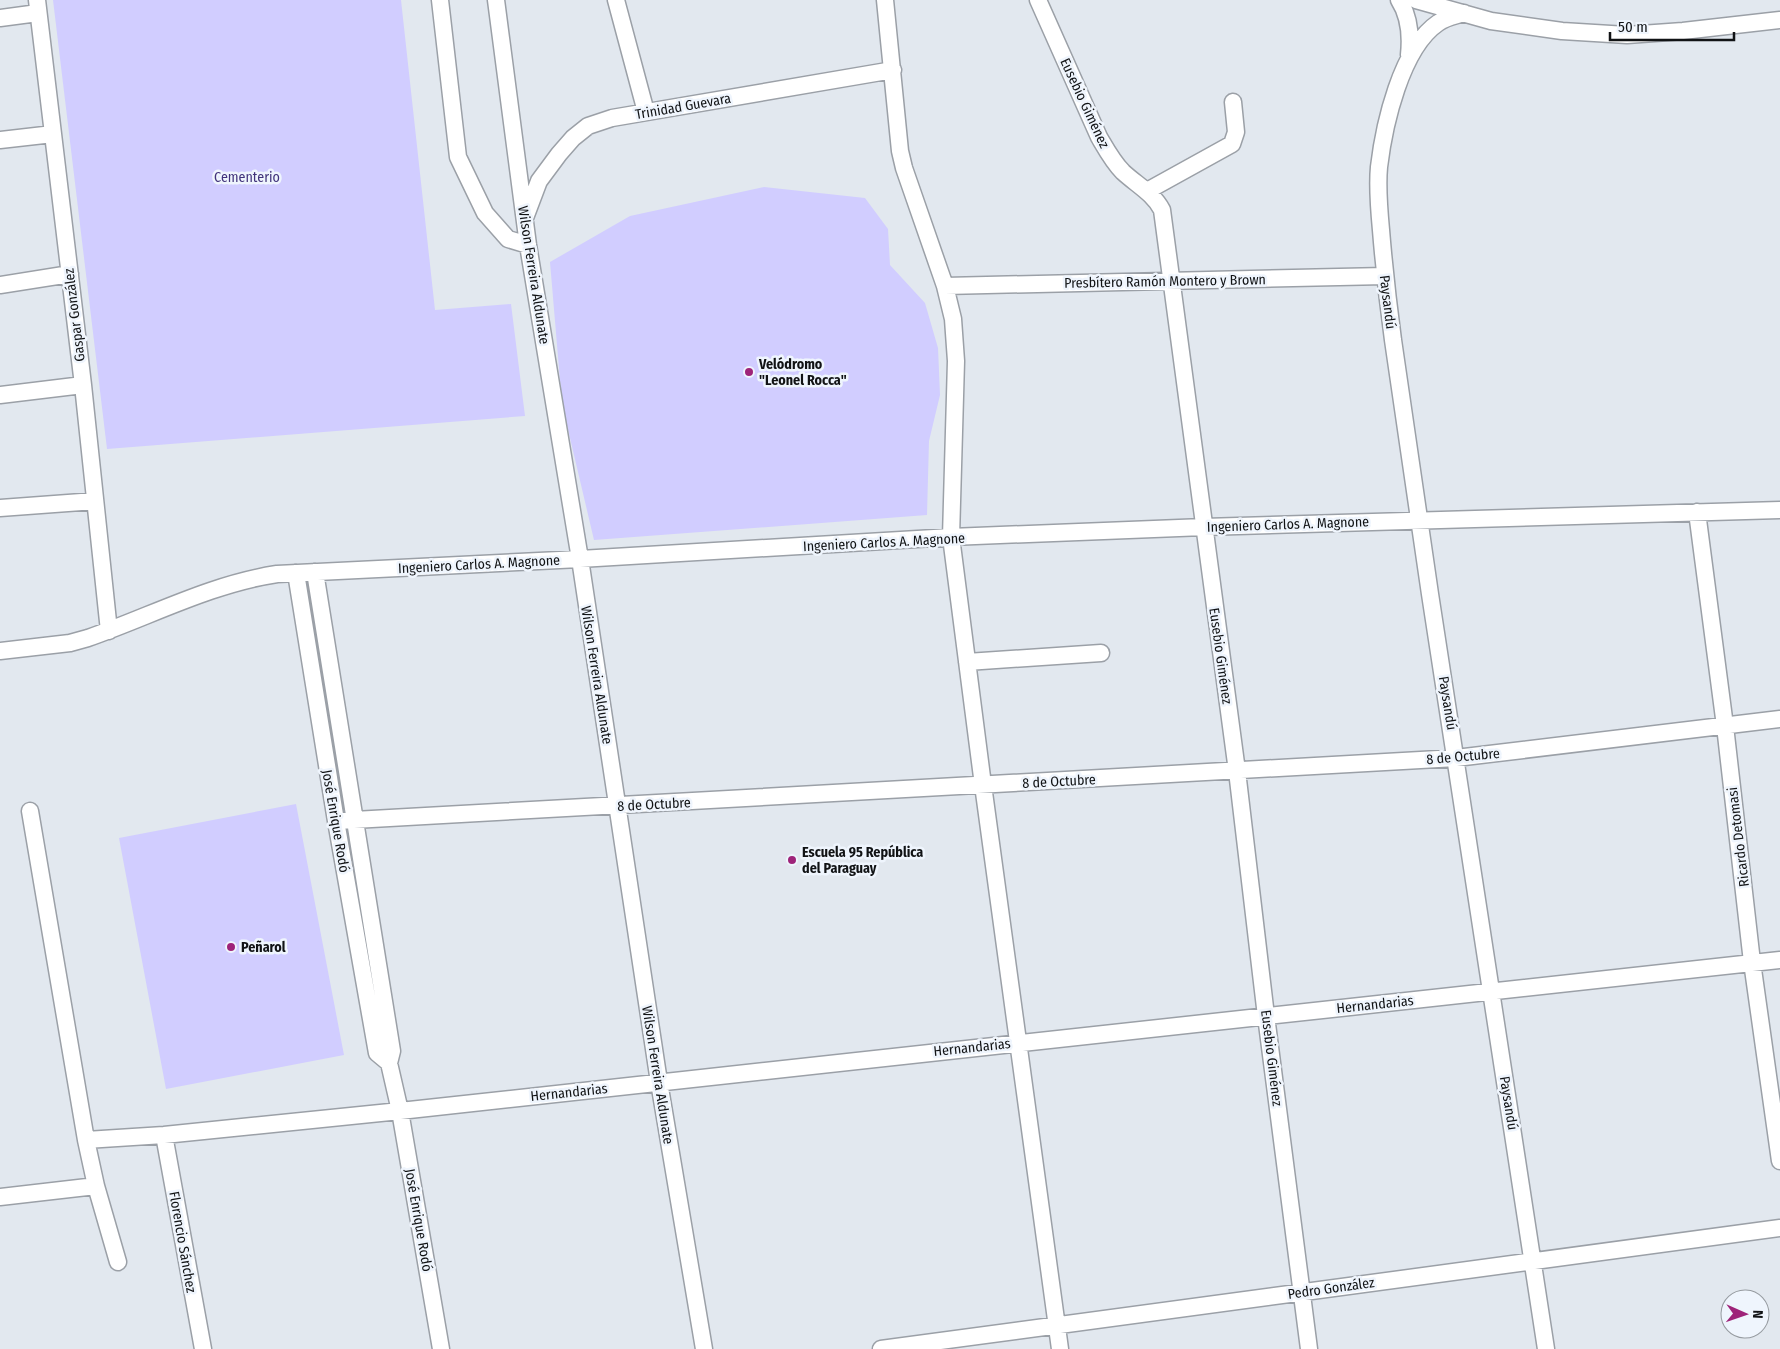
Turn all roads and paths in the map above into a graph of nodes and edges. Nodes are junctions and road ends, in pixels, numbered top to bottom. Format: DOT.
graph roads {
  1 [pos="440,0"];
  2 [pos="496,0"];
  3 [pos="616,0"];
  4 [pos="885,0"];
  5 [pos="1038,0"];
  6 [pos="1399,0"];
  7 [pos="1416,0"];
  8 [pos="37,7"];
  9 [pos="1464,13"];
  10 [pos="0,18"];
  11 [pos="1780,20"];
  12 [pos="1408,58"];
  13 [pos="893,70"];
  14 [pos="1232,102"];
  15 [pos="646,112"];
  16 [pos="53,134"];
  17 [pos="0,140"];
  18 [pos="1147,190"];
  19 [pos="525,220"];
  20 [pos="528,245"];
  21 [pos="70,274"];
  22 [pos="1384,276"];
  23 [pos="1172,280"];
  24 [pos="0,284"];
  25 [pos="946,286"];
  26 [pos="83,385"];
  27 [pos="0,395"];
  28 [pos="94,501"];
  29 [pos="0,508"];
  30 [pos="1780,510"];
  31 [pos="1697,512"];
  32 [pos="1418,521"];
  33 [pos="1204,527"];
  34 [pos="951,537"];
  35 [pos="580,559"];
  36 [pos="315,572"];
  37 [pos="296,573"];
  38 [pos="109,631"];
  39 [pos="0,651"];
  40 [pos="1101,653"];
  41 [pos="967,662"];
  42 [pos="1780,719"];
  43 [pos="1725,726"];
  44 [pos="1456,758"];
  45 [pos="1237,771"];
  46 [pos="983,785"];
  47 [pos="617,806"];
  48 [pos="30,811"];
  49 [pos="355,820"];
  50 [pos="336,821"];
  51 [pos="1780,960"];
  52 [pos="1752,962"];
  53 [pos="1492,991"];
  54 [pos="1266,1016"];
  55 [pos="1018,1042"];
  56 [pos="389,1063"];
  57 [pos="659,1082"];
  58 [pos="400,1111"];
  59 [pos="164,1135"];
  60 [pos="86,1140"];
  61 [pos="1780,1161"];
  62 [pos="96,1186"];
  63 [pos="0,1197"];
  64 [pos="1780,1228"];
  65 [pos="1533,1261"];
  66 [pos="118,1262"];
  67 [pos="1302,1292"];
  68 [pos="1057,1325"];
  69 [pos="203,1349"];
  70 [pos="441,1349"];
  71 [pos="704,1349"];
  72 [pos="881,1349"];
  73 [pos="1060,1349"];
  74 [pos="1309,1349"];
  75 [pos="1546,1349"];
  1 -- 20 [label="street"];
  2 -- 19 [label="street, Wilson Ferreira Aldunate"];
  3 -- 15 [label="street"];
  4 -- 13 [label="street"];
  5 -- 18 [label="street, Eusebio Giménez"];
  6 -- 12 [label="street, Paysandú"];
  7 -- 9 [label="street"];
  8 -- 10 [label="street"];
  8 -- 16 [label="street, Gaspar González"];
  9 -- 11 [label="street"];
  9 -- 12 [label="street, Paysandú"];
  12 -- 22 [label="street, Paysandú"];
  13 -- 15 [label="street, Trinidad Guevara"];
  13 -- 25 [label="street"];
  14 -- 18 [label="street"];
  15 -- 19 [label="street, Trinidad Guevara"];
  16 -- 17 [label="street"];
  16 -- 21 [label="street, Gaspar González"];
  18 -- 23 [label="street, Eusebio Giménez"];
  19 -- 20 [label="street, Wilson Ferreira Aldunate"];
  20 -- 35 [label="street, Wilson Ferreira Aldunate"];
  21 -- 24 [label="street"];
  21 -- 26 [label="street, Gaspar González"];
  22 -- 23 [label="street, Presbítero Ramón Montero y Brown"];
  22 -- 32 [label="street, Paysandú"];
  23 -- 25 [label="street, Presbítero Ramón Montero y Brown"];
  23 -- 33 [label="street, Eusebio Giménez"];
  25 -- 34 [label="street"];
  26 -- 27 [label="street"];
  26 -- 28 [label="street, Gaspar González"];
  28 -- 29 [label="street"];
  28 -- 38 [label="street, Gaspar González"];
  30 -- 31 [label="street, Ingeniero Carlos A. Magnone"];
  31 -- 32 [label="street, Ingeniero Carlos A. Magnone"];
  31 -- 43 [label="street, Ricardo Detomasi"];
  32 -- 33 [label="street, Ingeniero Carlos A. Magnone"];
  32 -- 44 [label="street, Paysandú"];
  33 -- 34 [label="street, Ingeniero Carlos A. Magnone"];
  33 -- 45 [label="street, Eusebio Giménez"];
  34 -- 35 [label="street, Ingeniero Carlos A. Magnone"];
  34 -- 41 [label="street"];
  35 -- 36 [label="street, Ingeniero Carlos A. Magnone"];
  35 -- 47 [label="street, Wilson Ferreira Aldunate"];
  36 -- 37 [label="street, Ingeniero Carlos A. Magnone"];
  36 -- 49 [label="street, José Enrique Rodó"];
  37 -- 38 [label="street, Ingeniero Carlos A. Magnone"];
  37 -- 50 [label="street, José Enrique Rodó"];
  38 -- 39 [label="street, Ingeniero Carlos A. Magnone"];
  40 -- 41 [label="street"];
  41 -- 46 [label="street"];
  42 -- 43 [label="street, 8 de Octubre"];
  43 -- 44 [label="street, 8 de Octubre"];
  43 -- 52 [label="street, Ricardo Detomasi"];
  44 -- 45 [label="street, 8 de Octubre"];
  44 -- 53 [label="street, Paysandú"];
  45 -- 46 [label="street, 8 de Octubre"];
  45 -- 54 [label="street, Eusebio Giménez"];
  46 -- 47 [label="street, 8 de Octubre"];
  46 -- 55 [label="street"];
  47 -- 49 [label="street, 8 de Octubre"];
  47 -- 57 [label="street, Wilson Ferreira Aldunate"];
  48 -- 60 [label="street"];
  49 -- 50 [label="street, 8 de Octubre"];
  49 -- 56 [label="street, José Enrique Rodó"];
  50 -- 56 [label="street, José Enrique Rodó"];
  51 -- 52 [label="street, Hernandarias"];
  52 -- 53 [label="street, Hernandarias"];
  52 -- 61 [label="street, Ricardo Detomasi"];
  53 -- 54 [label="street, Hernandarias"];
  53 -- 65 [label="street, Paysandú"];
  54 -- 55 [label="street, Hernandarias"];
  54 -- 67 [label="street, Eusebio Giménez"];
  55 -- 57 [label="street, Hernandarias"];
  55 -- 68 [label="street"];
  56 -- 58 [label="street, José Enrique Rodó"];
  57 -- 58 [label="street, Hernandarias"];
  57 -- 71 [label="street, Wilson Ferreira Aldunate"];
  58 -- 59 [label="street, Hernandarias"];
  58 -- 70 [label="street, José Enrique Rodó"];
  59 -- 60 [label="street, Hernandarias"];
  59 -- 69 [label="street, Florencio Sánchez"];
  60 -- 62 [label="street"];
  62 -- 63 [label="street"];
  62 -- 66 [label="street"];
  64 -- 65 [label="street, Pedro González"];
  65 -- 67 [label="street, Pedro González"];
  65 -- 75 [label="street, Paysandú"];
  67 -- 68 [label="street, Pedro González"];
  67 -- 74 [label="street, Eusebio Giménez"];
  68 -- 72 [label="street, Pedro González"];
  68 -- 73 [label="street"];
}
